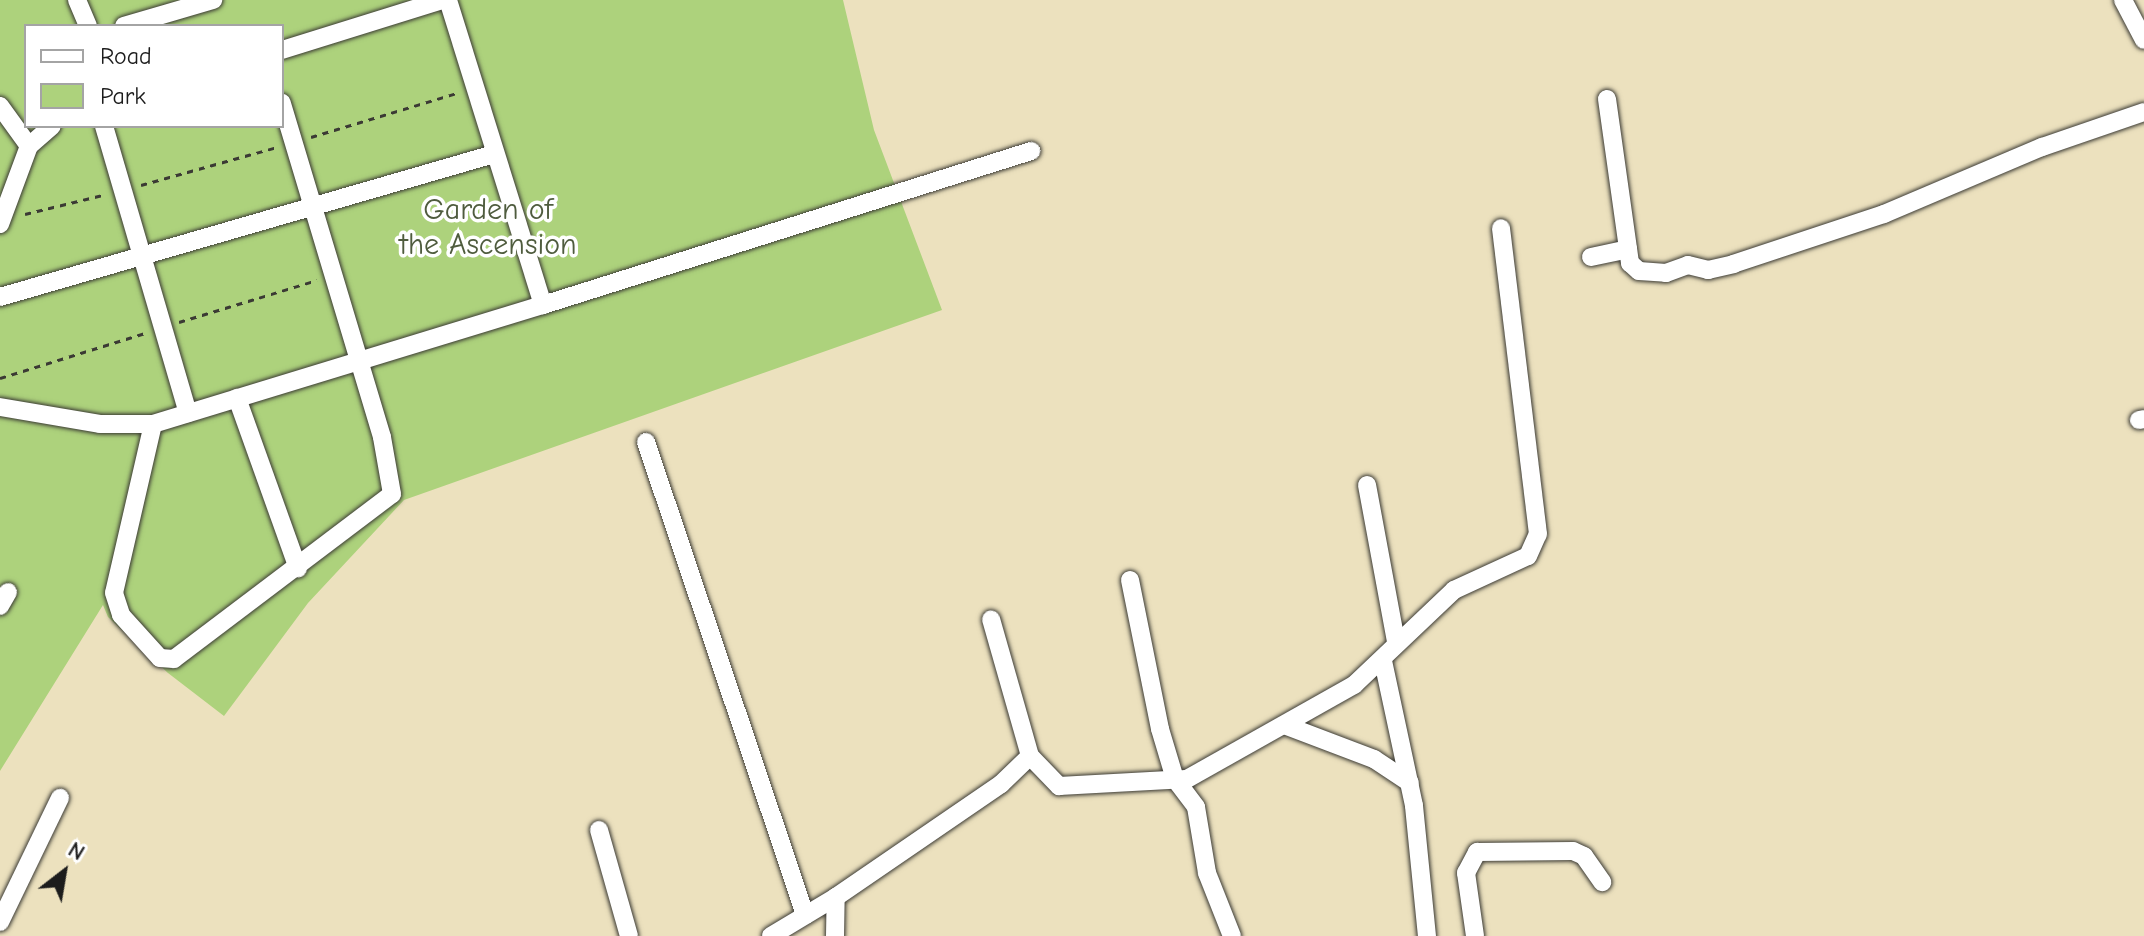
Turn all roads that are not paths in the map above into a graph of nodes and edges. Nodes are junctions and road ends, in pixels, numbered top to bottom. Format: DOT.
graph roads {
  1 [pos="77,0"];
  2 [pos="213,0"];
  3 [pos="446,0"];
  4 [pos="2123,0"];
  5 [pos="87,24"];
  6 [pos="131,24"];
  7 [pos="2144,40"];
  8 [pos="284,49"];
  9 [pos="1607,99"];
  10 [pos="0,106"];
  11 [pos="284,110"];
  12 [pos="2144,112"];
  13 [pos="50,128"];
  14 [pos="105,128"];
  15 [pos="29,146"];
  16 [pos="1031,151"];
  17 [pos="494,154"];
  18 [pos="312,206"];
  19 [pos="1,222"];
  20 [pos="1501,228"];
  21 [pos="1628,249"];
  22 [pos="1591,257"];
  23 [pos="142,259"];
  24 [pos="0,297"];
  25 [pos="543,305"];
  26 [pos="358,360"];
  27 [pos="237,398"];
  28 [pos="0,407"];
  29 [pos="188,413"];
  30 [pos="153,424"];
  31 [pos="646,442"];
  32 [pos="1367,485"];
  33 [pos="298,568"];
  34 [pos="1130,580"];
  35 [pos="991,619"];
  36 [pos="1396,642"];
  37 [pos="1383,661"];
  38 [pos="1287,726"];
  39 [pos="1030,756"];
  40 [pos="1175,779"];
  41 [pos="1410,783"];
  42 [pos="60,798"];
  43 [pos="599,830"];
  44 [pos="1602,882"];
  45 [pos="836,897"];
  46 [pos="805,915"];
  47 [pos="0,922"];
  48 [pos="629,936"];
  49 [pos="771,936"];
  50 [pos="835,936"];
  51 [pos="1232,936"];
  52 [pos="1427,936"];
  53 [pos="1475,936"];
  1 -- 5 [label="street"];
  2 -- 6 [label="street"];
  3 -- 8 [label="street"];
  3 -- 17 [label="street"];
  4 -- 7 [label="street"];
  9 -- 21 [label="street"];
  10 -- 15 [label="street"];
  11 -- 18 [label="street"];
  12 -- 21 [label="street"];
  13 -- 15 [label="street"];
  14 -- 23 [label="street"];
  15 -- 19 [label="street"];
  16 -- 25 [label="street"];
  17 -- 18 [label="street"];
  17 -- 25 [label="street"];
  18 -- 23 [label="street"];
  18 -- 26 [label="street"];
  20 -- 36 [label="street"];
  21 -- 22 [label="street"];
  23 -- 24 [label="street"];
  23 -- 29 [label="street"];
  25 -- 26 [label="street"];
  26 -- 27 [label="street"];
  26 -- 33 [label="street"];
  27 -- 29 [label="street"];
  27 -- 33 [label="street"];
  28 -- 30 [label="street"];
  29 -- 30 [label="street"];
  30 -- 33 [label="street"];
  31 -- 46 [label="street"];
  32 -- 36 [label="street"];
  34 -- 40 [label="street"];
  35 -- 39 [label="street"];
  36 -- 37 [label="street"];
  37 -- 38 [label="street"];
  37 -- 41 [label="street"];
  38 -- 40 [label="street"];
  38 -- 41 [label="street"];
  39 -- 40 [label="street"];
  39 -- 45 [label="street"];
  40 -- 51 [label="street"];
  41 -- 52 [label="street"];
  42 -- 47 [label="street"];
  43 -- 48 [label="street"];
  44 -- 53 [label="street"];
  45 -- 46 [label="street"];
  45 -- 50 [label="street"];
  46 -- 49 [label="street"];
}
